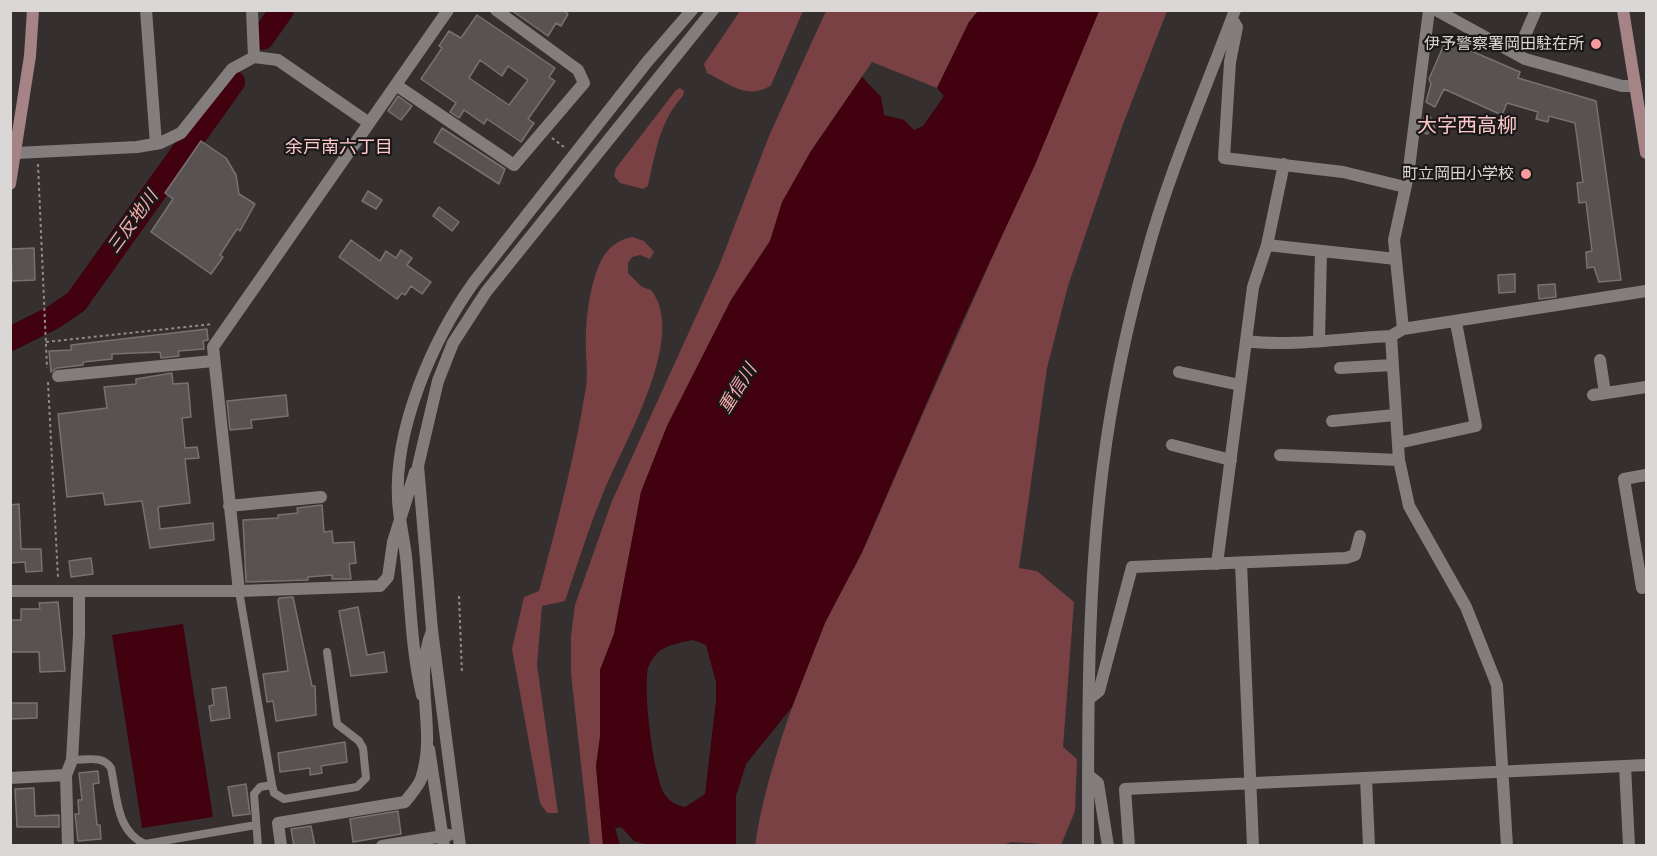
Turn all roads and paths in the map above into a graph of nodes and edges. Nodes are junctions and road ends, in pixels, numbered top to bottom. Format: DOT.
graph roads {
  1 [pos="33,10"];
  2 [pos="146,10"];
  3 [pos="252,10"];
  4 [pos="448,10"];
  5 [pos="496,10"];
  6 [pos="692,10"];
  7 [pos="713,10"];
  8 [pos="1428,10"];
  9 [pos="1436,10"];
  10 [pos="1536,10"];
  11 [pos="1623,10"];
  12 [pos="1234,14"];
  13 [pos="1517,54"];
  14 [pos="254,57"];
  15 [pos="396,85"];
  16 [pos="1635,86"];
  17 [pos="1643,110"];
  18 [pos="369,123"];
  19 [pos="1646,140"];
  20 [pos="156,144"];
  21 [pos="37,152"];
  22 [pos="13,153"];
  23 [pos="1647,153"];
  24 [pos="1284,164"];
  25 [pos="10,184"];
  26 [pos="1405,187"];
  27 [pos="1267,245"];
  28 [pos="1321,252"];
  29 [pos="1396,259"];
  30 [pos="1647,291"];
  31 [pos="1456,323"];
  32 [pos="224,328"];
  33 [pos="1403,329"];
  34 [pos="1390,336"];
  35 [pos="1319,340"];
  36 [pos="1246,341"];
  37 [pos="46,342"];
  38 [pos="1600,360"];
  39 [pos="213,361"];
  40 [pos="1392,366"];
  41 [pos="1340,368"];
  42 [pos="1179,372"];
  43 [pos="58,376"];
  44 [pos="1240,385"];
  45 [pos="1647,387"];
  46 [pos="1395,415"];
  47 [pos="1332,421"];
  48 [pos="1398,443"];
  49 [pos="1172,445"];
  50 [pos="1280,455"];
  51 [pos="1231,460"];
  52 [pos="1400,460"];
  53 [pos="418,466"];
  54 [pos="1647,475"];
  55 [pos="321,497"];
  56 [pos="229,506"];
  57 [pos="402,521"];
  58 [pos="1360,536"];
  59 [pos="1241,563"];
  60 [pos="1217,564"];
  61 [pos="1643,567"];
  62 [pos="1642,588"];
  63 [pos="10,591"];
  64 [pos="239,591"];
  65 [pos="58,592"];
  66 [pos="79,593"];
  67 [pos="459,596"];
  68 [pos="432,630"];
  69 [pos="327,652"];
  70 [pos="462,675"];
  71 [pos="422,695"];
  72 [pos="1090,698"];
  73 [pos="428,744"];
  74 [pos="72,760"];
  75 [pos="1647,765"];
  76 [pos="1625,766"];
  77 [pos="1504,772"];
  78 [pos="66,775"];
  79 [pos="1088,775"];
  80 [pos="10,778"];
  81 [pos="1366,778"];
  82 [pos="1250,784"];
  83 [pos="272,785"];
  84 [pos="256,825"];
  85 [pos="459,839"];
  86 [pos="443,841"];
  87 [pos="156,845"];
  88 [pos="68,846"];
  89 [pos="258,846"];
  90 [pos="281,846"];
  91 [pos="382,846"];
  92 [pos="1088,846"];
  93 [pos="1108,846"];
  94 [pos="1129,846"];
  95 [pos="1253,846"];
  96 [pos="1369,846"];
  97 [pos="1507,846"];
  98 [pos="1629,846"];
  1 -- 22 [label="main road"];
  2 -- 20 [label="street"];
  3 -- 14 [label="street"];
  4 -- 15 [label="street"];
  5 -- 15 [label="street"];
  6 -- 57 [label="street"];
  7 -- 53 [label="street"];
  8 -- 26 [label="street"];
  9 -- 13 [label="street"];
  10 -- 13 [label="street"];
  11 -- 16 [label="main road"];
  12 -- 24 [label="street"];
  12 -- 72 [label="street"];
  13 -- 16 [label="street"];
  14 -- 18 [label="street"];
  14 -- 20 [label="street"];
  15 -- 18 [label="street"];
  16 -- 17 [label="main road"];
  17 -- 19 [label="main road"];
  18 -- 32 [label="street"];
  19 -- 23 [label="main road"];
  20 -- 21 [label="street"];
  21 -- 22 [label="street"];
  21 -- 37 [label="path"];
  22 -- 25 [label="main road"];
  24 -- 26 [label="street"];
  24 -- 27 [label="street"];
  26 -- 29 [label="street"];
  27 -- 28 [label="street"];
  27 -- 36 [label="street"];
  28 -- 29 [label="street"];
  28 -- 35 [label="street"];
  29 -- 33 [label="street"];
  30 -- 31 [label="street"];
  31 -- 33 [label="street"];
  31 -- 48 [label="street"];
  32 -- 37 [label="path"];
  32 -- 39 [label="street"];
  33 -- 34 [label="street"];
  34 -- 35 [label="street"];
  34 -- 40 [label="street"];
  35 -- 36 [label="street"];
  36 -- 44 [label="street"];
  37 -- 65 [label="path"];
  38 -- 45 [label="street"];
  39 -- 43 [label="street"];
  39 -- 56 [label="street"];
  40 -- 41 [label="street"];
  40 -- 46 [label="street"];
  42 -- 44 [label="street"];
  44 -- 51 [label="street"];
  46 -- 47 [label="street"];
  46 -- 48 [label="street"];
  48 -- 52 [label="street"];
  49 -- 51 [label="street"];
  50 -- 52 [label="street"];
  51 -- 60 [label="street"];
  52 -- 77 [label="street"];
  53 -- 57 [label="street"];
  53 -- 68 [label="street"];
  54 -- 61 [label="street"];
  55 -- 56 [label="street"];
  56 -- 64 [label="street"];
  57 -- 64 [label="street"];
  57 -- 71 [label="street"];
  58 -- 59 [label="street"];
  59 -- 60 [label="street"];
  59 -- 82 [label="street"];
  60 -- 72 [label="street"];
  61 -- 62 [label="street"];
  63 -- 65 [label="street"];
  64 -- 66 [label="street"];
  64 -- 83 [label="lane"];
  65 -- 66 [label="street"];
  66 -- 74 [label="street"];
  67 -- 70 [label="path"];
  68 -- 71 [label="street"];
  68 -- 85 [label="street"];
  69 -- 83 [label="lane"];
  71 -- 73 [label="street"];
  72 -- 79 [label="street"];
  73 -- 86 [label="street"];
  73 -- 90 [label="street"];
  74 -- 78 [label="street"];
  74 -- 87 [label="lane"];
  75 -- 76 [label="street"];
  76 -- 77 [label="street"];
  76 -- 98 [label="street"];
  77 -- 81 [label="street"];
  77 -- 97 [label="street"];
  78 -- 80 [label="street"];
  78 -- 88 [label="street"];
  79 -- 92 [label="street"];
  79 -- 93 [label="street"];
  81 -- 82 [label="street"];
  81 -- 96 [label="street"];
  82 -- 94 [label="street"];
  82 -- 95 [label="street"];
  83 -- 84 [label="lane"];
  84 -- 87 [label="lane"];
  84 -- 89 [label="lane"];
  85 -- 86 [label="street"];
  86 -- 91 [label="street"];
}
